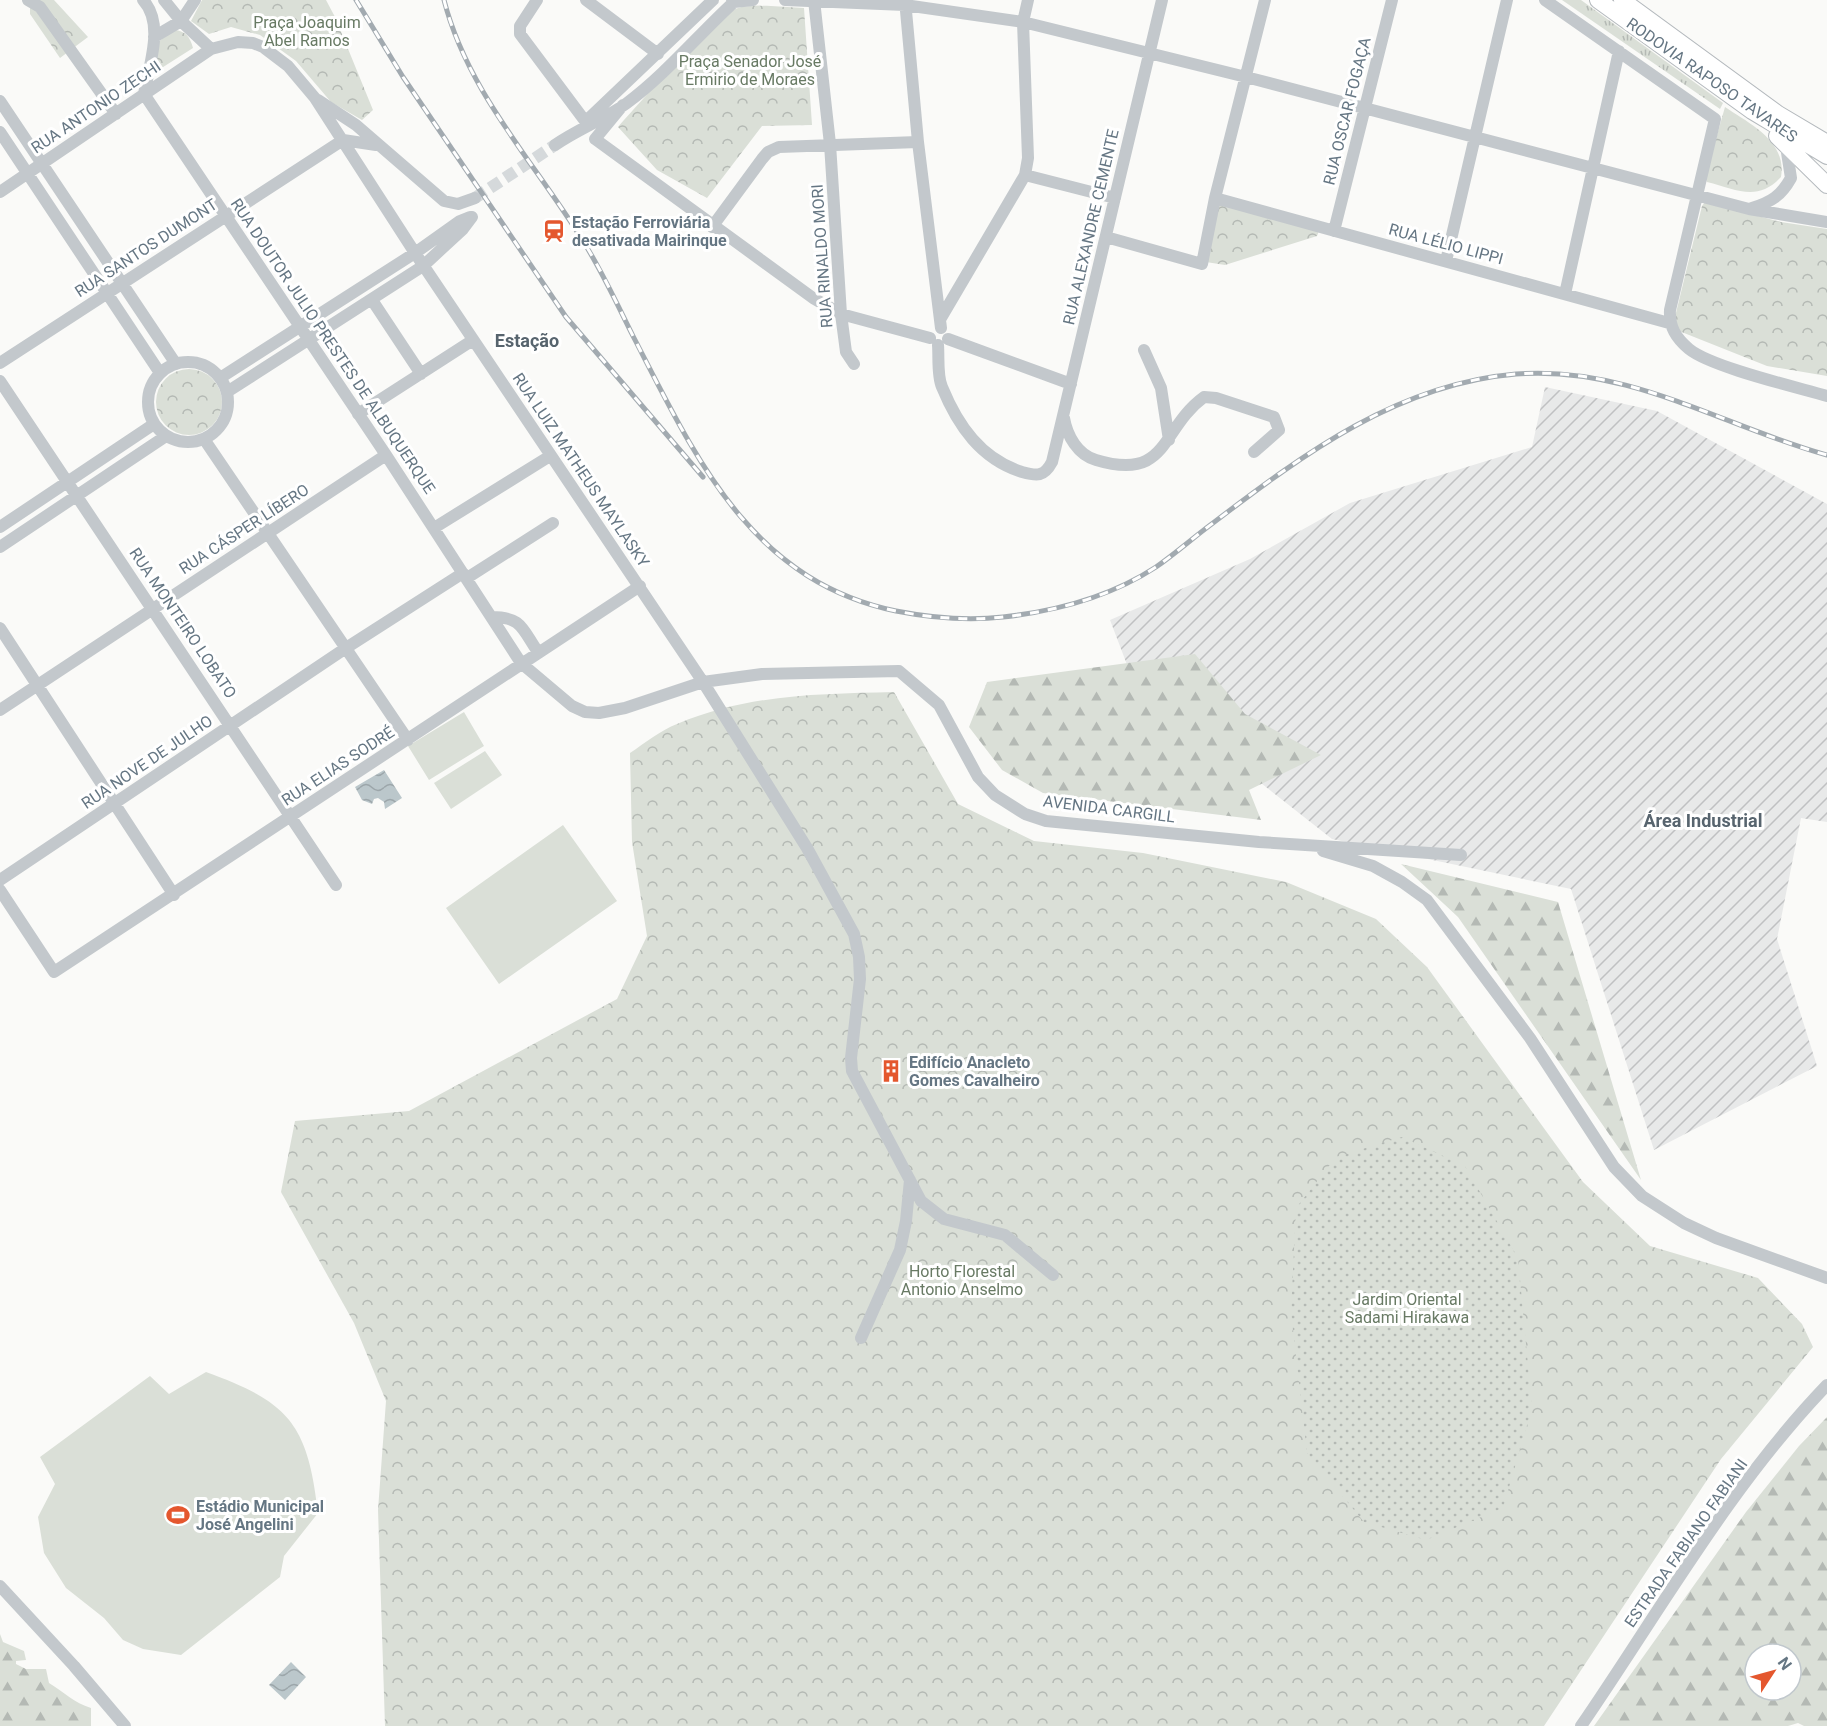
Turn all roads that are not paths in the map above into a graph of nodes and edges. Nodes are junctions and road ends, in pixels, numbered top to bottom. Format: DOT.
graph roads {
  1 [pos="28,0"];
  2 [pos="143,0"];
  3 [pos="164,0"];
  4 [pos="195,0"];
  5 [pos="537,0"];
  6 [pos="586,0"];
  7 [pos="713,0"];
  8 [pos="753,0"];
  9 [pos="785,0"];
  10 [pos="814,0"];
  11 [pos="1028,0"];
  12 [pos="1162,0"];
  13 [pos="1265,0"];
  14 [pos="1392,0"];
  15 [pos="1507,0"];
  16 [pos="1545,0"];
  17 [pos="1599,0"];
  18 [pos="1622,0"];
  19 [pos="733,1"];
  20 [pos="905,2"];
  21 [pos="181,21"];
  22 [pos="1023,22"];
  23 [pos="154,37"];
  24 [pos="211,49"];
  25 [pos="1619,51"];
  26 [pos="1150,52"];
  27 [pos="658,54"];
  28 [pos="1246,77"];
  29 [pos="1716,85"];
  30 [pos="144,94"];
  31 [pos="315,98"];
  32 [pos="0,101"];
  33 [pos="623,105"];
  34 [pos="1364,109"];
  35 [pos="116,114"];
  36 [pos="585,124"];
  37 [pos="0,132"];
  38 [pos="1475,136"];
  39 [pos="343,140"];
  40 [pos="918,142"];
  41 [pos="1784,142"];
  42 [pos="1827,143"];
  43 [pos="830,144"];
  44 [pos="376,145"];
  45 [pos="555,145"];
  46 [pos="1827,156"];
  47 [pos="42,164"];
  48 [pos="1594,168"];
  49 [pos="26,174"];
  50 [pos="1024,175"];
  51 [pos="1827,185"];
  52 [pos="0,192"];
  53 [pos="1697,194"];
  54 [pos="475,198"];
  55 [pos="1115,198"];
  56 [pos="1215,198"];
  57 [pos="1749,209"];
  58 [pos="227,216"];
  59 [pos="1827,222"];
  60 [pos="712,227"];
  61 [pos="1334,231"];
  62 [pos="1106,237"];
  63 [pos="415,254"];
  64 [pos="1446,261"];
  65 [pos="423,266"];
  66 [pos="122,284"];
  67 [pos="107,294"];
  68 [pos="1565,294"];
  69 [pos="372,300"];
  70 [pos="841,314"];
  71 [pos="1669,323"];
  72 [pos="301,328"];
  73 [pos="940,334"];
  74 [pos="472,340"];
  75 [pos="309,341"];
  76 [pos="1144,350"];
  77 [pos="0,363"];
  78 [pos="176,364"];
  79 [pos="854,364"];
  80 [pos="160,373"];
  81 [pos="421,374"];
  82 [pos="220,378"];
  83 [pos="0,381"];
  84 [pos="1071,384"];
  85 [pos="227,392"];
  86 [pos="1827,396"];
  87 [pos="358,414"];
  88 [pos="1064,414"];
  89 [pos="154,424"];
  90 [pos="166,436"];
  91 [pos="204,439"];
  92 [pos="1169,440"];
  93 [pos="1254,452"];
  94 [pos="386,455"];
  95 [pos="550,456"];
  96 [pos="68,482"];
  97 [pos="77,494"];
  98 [pos="553,523"];
  99 [pos="0,527"];
  100 [pos="434,528"];
  101 [pos="269,533"];
  102 [pos="0,547"];
  103 [pos="465,575"];
  104 [pos="640,586"];
  105 [pos="153,609"];
  106 [pos="492,617"];
  107 [pos="0,628"];
  108 [pos="346,648"];
  109 [pos="538,652"];
  110 [pos="521,663"];
  111 [pos="704,682"];
  112 [pos="37,685"];
  113 [pos="0,710"];
  114 [pos="231,725"];
  115 [pos="408,740"];
  116 [pos="114,803"];
  117 [pos="292,816"];
  118 [pos="1259,842"];
  119 [pos="1461,855"];
  120 [pos="0,880"];
  121 [pos="336,885"];
  122 [pos="0,890"];
  123 [pos="174,895"];
  124 [pos="910,1179"];
  125 [pos="1053,1275"];
  126 [pos="1827,1278"];
  127 [pos="861,1338"];
  128 [pos="1827,1385"];
  129 [pos="0,1586"];
  130 [pos="125,1726"];
  131 [pos="1581,1726"];
  1 -- 35 [label="street"];
  2 -- 23 [label="street"];
  3 -- 21 [label="street"];
  4 -- 21 [label="street"];
  5 -- 36 [label="street"];
  6 -- 27 [label="street"];
  7 -- 27 [label="street"];
  8 -- 19 [label="street"];
  9 -- 10 [label="street"];
  10 -- 20 [label="street"];
  10 -- 43 [label="street, RUA RINALDO MORI"];
  11 -- 22 [label="street"];
  12 -- 26 [label="street, RUA ALEXANDRE CEMENTE"];
  13 -- 28 [label="street"];
  14 -- 34 [label="street, RUA OSCAR FOGAÇA"];
  15 -- 38 [label="street"];
  16 -- 25 [label="street"];
  17 -- 29 [label="highway, RODOVIA RAPOSO TAVARES"];
  18 -- 42 [label="highway, RODOVIA RAPOSO TAVARES"];
  19 -- 33 [label="street"];
  20 -- 22 [label="street"];
  20 -- 40 [label="street"];
  21 -- 23 [label="street"];
  21 -- 24 [label="street"];
  22 -- 26 [label="street"];
  22 -- 50 [label="street"];
  23 -- 30 [label="street"];
  24 -- 30 [label="street, RUA ANTONIO ZECHI"];
  24 -- 31 [label="street, RUA LUIZ MATHEUS MAYLASKY"];
  25 -- 48 [label="street"];
  25 -- 53 [label="street"];
  26 -- 28 [label="street"];
  26 -- 55 [label="street, RUA ALEXANDRE CEMENTE"];
  27 -- 36 [label="street"];
  28 -- 34 [label="street"];
  28 -- 56 [label="street"];
  29 -- 41 [label="highway"];
  29 -- 46 [label="highway, RODOVIA RAPOSO TAVARES"];
  30 -- 35 [label="street, RUA ANTONIO ZECHI"];
  30 -- 58 [label="street, RUA DOUTOR JULIO PRESTES DE ALBUQUERQUE"];
  31 -- 39 [label="street, RUA LUIZ MATHEUS MAYLASKY"];
  31 -- 44 [label="street"];
  32 -- 47 [label="street"];
  33 -- 36 [label="street"];
  33 -- 60 [label="street"];
  34 -- 38 [label="street"];
  34 -- 61 [label="street, RUA OSCAR FOGAÇA"];
  35 -- 47 [label="street, RUA ANTONIO ZECHI"];
  36 -- 45 [label="street"];
  37 -- 49 [label="street"];
  38 -- 48 [label="street"];
  38 -- 64 [label="street"];
  39 -- 44 [label="street"];
  39 -- 58 [label="street, RUA SANTOS DUMONT"];
  39 -- 63 [label="street, RUA LUIZ MATHEUS MAYLASKY"];
  40 -- 43 [label="street"];
  40 -- 73 [label="street"];
  41 -- 51 [label="highway"];
  41 -- 57 [label="street"];
  43 -- 60 [label="street"];
  43 -- 70 [label="street, RUA RINALDO MORI"];
  44 -- 54 [label="street"];
  47 -- 49 [label="street, RUA ANTONIO ZECHI"];
  47 -- 66 [label="street"];
  48 -- 53 [label="street"];
  48 -- 68 [label="street"];
  49 -- 52 [label="street, RUA ANTONIO ZECHI"];
  49 -- 67 [label="street"];
  50 -- 55 [label="street"];
  50 -- 73 [label="street"];
  53 -- 57 [label="street"];
  53 -- 71 [label="street"];
  55 -- 62 [label="street, RUA ALEXANDRE CEMENTE"];
  56 -- 61 [label="street, RUA LÉLIO LIPPI"];
  56 -- 62 [label="street"];
  57 -- 59 [label="street"];
  58 -- 66 [label="street, RUA SANTOS DUMONT"];
  58 -- 72 [label="street, RUA DOUTOR JULIO PRESTES DE ALBUQUERQUE"];
  60 -- 70 [label="street"];
  61 -- 64 [label="street, RUA LÉLIO LIPPI"];
  62 -- 84 [label="street, RUA ALEXANDRE CEMENTE"];
  63 -- 65 [label="street, RUA LUIZ MATHEUS MAYLASKY"];
  63 -- 65 [label="street"];
  63 -- 72 [label="street"];
  64 -- 68 [label="street, RUA LÉLIO LIPPI"];
  65 -- 69 [label="street"];
  65 -- 74 [label="street, RUA LUIZ MATHEUS MAYLASKY"];
  66 -- 67 [label="street, RUA SANTOS DUMONT"];
  66 -- 78 [label="street"];
  67 -- 77 [label="street, RUA SANTOS DUMONT"];
  67 -- 80 [label="street"];
  68 -- 71 [label="street, RUA LÉLIO LIPPI"];
  69 -- 75 [label="street"];
  69 -- 81 [label="street"];
  70 -- 73 [label="street"];
  70 -- 79 [label="street, RUA RINALDO MORI"];
  71 -- 86 [label="street"];
  72 -- 75 [label="street, RUA DOUTOR JULIO PRESTES DE ALBUQUERQUE"];
  72 -- 82 [label="street"];
  73 -- 84 [label="street"];
  73 -- 88 [label="street, RUA ALEXANDRE CEMENTE"];
  74 -- 81 [label="street"];
  74 -- 95 [label="street, RUA LUIZ MATHEUS MAYLASKY"];
  75 -- 85 [label="street"];
  75 -- 87 [label="street, RUA DOUTOR JULIO PRESTES DE ALBUQUERQUE"];
  76 -- 92 [label="street"];
  78 -- 80 [label="street"];
  78 -- 82 [label="street"];
  80 -- 89 [label="street"];
  81 -- 87 [label="street"];
  82 -- 85 [label="street"];
  83 -- 96 [label="street, RUA MONTEIRO LOBATO"];
  84 -- 88 [label="street, RUA ALEXANDRE CEMENTE"];
  85 -- 91 [label="street"];
  87 -- 94 [label="street, RUA DOUTOR JULIO PRESTES DE ALBUQUERQUE"];
  88 -- 92 [label="street"];
  89 -- 90 [label="street"];
  89 -- 96 [label="street"];
  90 -- 91 [label="street"];
  90 -- 97 [label="street"];
  91 -- 101 [label="street"];
  92 -- 93 [label="street"];
  94 -- 100 [label="street, RUA DOUTOR JULIO PRESTES DE ALBUQUERQUE"];
  94 -- 101 [label="street, RUA CÁSPER LÍBERO"];
  95 -- 100 [label="street"];
  95 -- 104 [label="street, RUA LUIZ MATHEUS MAYLASKY"];
  96 -- 97 [label="street, RUA MONTEIRO LOBATO"];
  96 -- 99 [label="street"];
  97 -- 102 [label="street"];
  97 -- 105 [label="street, RUA MONTEIRO LOBATO"];
  98 -- 103 [label="street, RUA NOVE DE JULHO"];
  100 -- 103 [label="street, RUA DOUTOR JULIO PRESTES DE ALBUQUERQUE"];
  101 -- 105 [label="street, RUA CÁSPER LÍBERO"];
  101 -- 108 [label="street"];
  103 -- 106 [label="street, RUA DOUTOR JULIO PRESTES DE ALBUQUERQUE"];
  103 -- 108 [label="street, RUA NOVE DE JULHO"];
  104 -- 109 [label="street, RUA ELIAS SODRÉ"];
  104 -- 111 [label="street, RUA LUIZ MATHEUS MAYLASKY"];
  105 -- 112 [label="street, RUA CÁSPER LÍBERO"];
  105 -- 114 [label="street, RUA MONTEIRO LOBATO"];
  106 -- 109 [label="street"];
  106 -- 110 [label="street, RUA DOUTOR JULIO PRESTES DE ALBUQUERQUE"];
  107 -- 112 [label="street"];
  108 -- 114 [label="street, RUA NOVE DE JULHO"];
  108 -- 115 [label="street"];
  109 -- 110 [label="street, RUA ELIAS SODRÉ"];
  110 -- 111 [label="street, AVENIDA CARGILL"];
  110 -- 115 [label="street, RUA ELIAS SODRÉ"];
  111 -- 118 [label="street, AVENIDA CARGILL"];
  111 -- 124 [label="street, RUA LUIZ MATHEUS MAYLASKY"];
  112 -- 113 [label="street, RUA CÁSPER LÍBERO"];
  112 -- 116 [label="street"];
  114 -- 116 [label="street, RUA NOVE DE JULHO"];
  114 -- 117 [label="street, RUA MONTEIRO LOBATO"];
  115 -- 117 [label="street, RUA ELIAS SODRÉ"];
  116 -- 120 [label="street, RUA NOVE DE JULHO"];
  116 -- 123 [label="street"];
  117 -- 121 [label="street, RUA MONTEIRO LOBATO"];
  117 -- 123 [label="street, RUA ELIAS SODRÉ"];
  118 -- 119 [label="street, AVENIDA CARGILL"];
  118 -- 126 [label="street"];
  122 -- 123 [label="street, RUA ELIAS SODRÉ"];
  124 -- 125 [label="street, RUA LUIZ MATHEUS MAYLASKY"];
  124 -- 127 [label="street"];
  128 -- 131 [label="street, ESTRADA FABIANO FABIANI"];
  129 -- 130 [label="street"];
}
